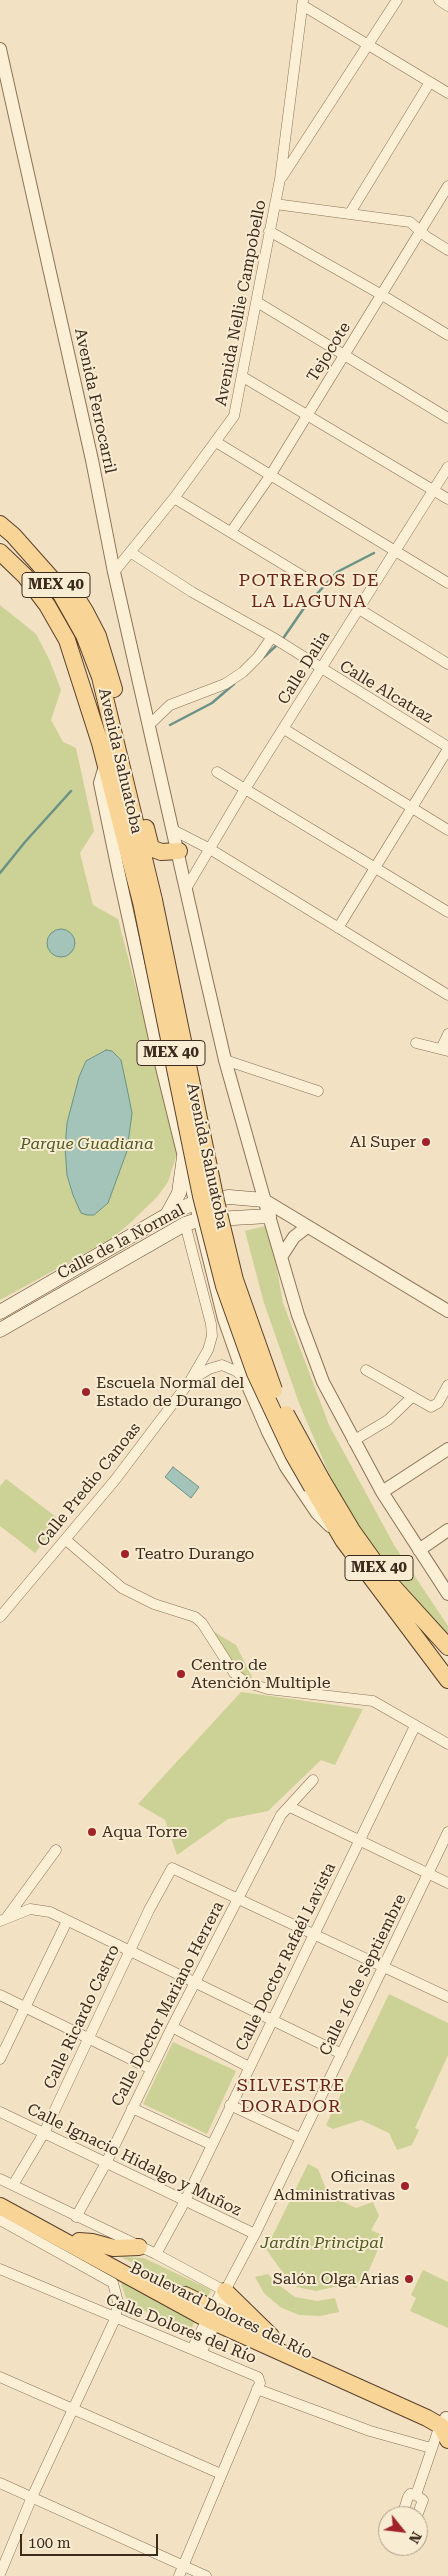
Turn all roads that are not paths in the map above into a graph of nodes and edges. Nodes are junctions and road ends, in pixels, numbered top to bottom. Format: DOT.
graph roads {
  1 [pos="397,0"];
  2 [pos="439,0"];
  3 [pos="302,2"];
  4 [pos="448,6"];
  5 [pos="369,45"];
  6 [pos="0,49"];
  7 [pos="430,82"];
  8 [pos="448,92"];
  9 [pos="280,179"];
  10 [pos="448,186"];
  11 [pos="275,204"];
  12 [pos="350,213"];
  13 [pos="420,230"];
  14 [pos="269,231"];
  15 [pos="448,250"];
  16 [pos="382,295"];
  17 [pos="257,302"];
  18 [pos="448,335"];
  19 [pos="345,355"];
  20 [pos="243,377"];
  21 [pos="308,415"];
  22 [pos="448,418"];
  23 [pos="216,442"];
  24 [pos="448,467"];
  25 [pos="270,476"];
  26 [pos="434,490"];
  27 [pos="174,498"];
  28 [pos="448,499"];
  29 [pos="0,516"];
  30 [pos="0,524"];
  31 [pos="231,532"];
  32 [pos="396,551"];
  33 [pos="0,552"];
  34 [pos="130,552"];
  35 [pos="114,572"];
  36 [pos="306,578"];
  37 [pos="448,583"];
  38 [pos="359,609"];
  39 [pos="272,637"];
  40 [pos="448,664"];
  41 [pos="322,670"];
  42 [pos="149,725"];
  43 [pos="284,729"];
  44 [pos="448,748"];
  45 [pos="105,766"];
  46 [pos="217,772"];
  47 [pos="245,789"];
  48 [pos="411,807"];
  49 [pos="173,830"];
  50 [pos="448,830"];
  51 [pos="210,849"];
  52 [pos="179,851"];
  53 [pos="375,867"];
  54 [pos="187,887"];
  55 [pos="148,901"];
  56 [pos="448,912"];
  57 [pos="338,928"];
  58 [pos="448,995"];
  59 [pos="448,1034"];
  60 [pos="416,1043"];
  61 [pos="444,1050"];
  62 [pos="225,1060"];
  63 [pos="318,1091"];
  64 [pos="184,1157"];
  65 [pos="264,1200"];
  66 [pos="194,1203"];
  67 [pos="274,1213"];
  68 [pos="167,1215"];
  69 [pos="186,1225"];
  70 [pos="308,1228"];
  71 [pos="281,1257"];
  72 [pos="448,1311"];
  73 [pos="0,1312"];
  74 [pos="0,1330"];
  75 [pos="366,1370"];
  76 [pos="245,1378"];
  77 [pos="190,1380"];
  78 [pos="448,1385"];
  79 [pos="412,1397"];
  80 [pos="353,1441"];
  81 [pos="448,1449"];
  82 [pos="317,1484"];
  83 [pos="382,1492"];
  84 [pos="448,1530"];
  85 [pos="66,1540"];
  86 [pos="343,1540"];
  87 [pos="418,1550"];
  88 [pos="448,1594"];
  89 [pos="0,1617"];
  90 [pos="448,1648"];
  91 [pos="448,1680"];
  92 [pos="448,1690"];
  93 [pos="415,1726"];
  94 [pos="448,1744"];
  95 [pos="313,1780"];
  96 [pos="290,1807"];
  97 [pos="448,1832"];
  98 [pos="360,1840"];
  99 [pos="56,1850"];
  100 [pos="429,1873"];
  101 [pos="448,1883"];
  102 [pos="237,1899"];
  103 [pos="4,1919"];
  104 [pos="68,1921"];
  105 [pos="314,1933"];
  106 [pos="130,1951"];
  107 [pos="383,1966"];
  108 [pos="195,1982"];
  109 [pos="0,1995"];
  110 [pos="448,1996"];
  111 [pos="25,2007"];
  112 [pos="272,2020"];
  113 [pos="172,2027"];
  114 [pos="89,2038"];
  115 [pos="342,2054"];
  116 [pos="0,2059"];
  117 [pos="249,2067"];
  118 [pos="151,2069"];
  119 [pos="230,2105"];
  120 [pos="132,2108"];
  121 [pos="0,2112"];
  122 [pos="44,2133"];
  123 [pos="300,2138"];
  124 [pos="210,2144"];
  125 [pos="106,2163"];
  126 [pos="0,2179"];
  127 [pos="6,2190"];
  128 [pos="185,2201"];
  129 [pos="0,2206"];
  130 [pos="76,2217"];
  131 [pos="0,2220"];
  132 [pos="255,2234"];
  133 [pos="79,2241"];
  134 [pos="139,2247"];
  135 [pos="156,2254"];
  136 [pos="103,2264"];
  137 [pos="0,2269"];
  138 [pos="112,2283"];
  139 [pos="225,2291"];
  140 [pos="214,2316"];
  141 [pos="116,2319"];
  142 [pos="271,2336"];
  143 [pos="197,2351"];
  144 [pos="0,2377"];
  145 [pos="257,2389"];
  146 [pos="72,2410"];
  147 [pos="446,2425"];
  148 [pos="431,2448"];
  149 [pos="221,2474"];
  150 [pos="0,2483"];
  151 [pos="416,2495"];
  152 [pos="32,2497"];
  153 [pos="406,2506"];
  154 [pos="420,2506"];
  155 [pos="181,2572"];
  156 [pos="0,2574"];
  157 [pos="206,2576"];
  1 -- 5 [label="street"];
  2 -- 4 [label="street"];
  3 -- 5 [label="street"];
  3 -- 9 [label="street, Avenida Nellie Campobello"];
  5 -- 7 [label="street"];
  5 -- 9 [label="street"];
  6 -- 35 [label="street, Avenida Ferrocarril"];
  7 -- 8 [label="street"];
  7 -- 12 [label="street"];
  9 -- 11 [label="street, Avenida Nellie Campobello"];
  10 -- 13 [label="street, Tejocote"];
  11 -- 12 [label="street"];
  11 -- 14 [label="street, Avenida Nellie Campobello"];
  12 -- 13 [label="street"];
  13 -- 15 [label="street"];
  13 -- 16 [label="street, Tejocote"];
  14 -- 16 [label="street"];
  14 -- 17 [label="street, Avenida Nellie Campobello"];
  16 -- 18 [label="street"];
  16 -- 19 [label="street, Tejocote"];
  17 -- 19 [label="street"];
  17 -- 20 [label="street, Avenida Nellie Campobello"];
  19 -- 21 [label="street, Tejocote"];
  19 -- 22 [label="street"];
  20 -- 21 [label="street"];
  20 -- 23 [label="street, Avenida Nellie Campobello"];
  21 -- 25 [label="street, Tejocote"];
  21 -- 26 [label="street"];
  23 -- 25 [label="street"];
  23 -- 27 [label="street, Avenida Nellie Campobello"];
  24 -- 26 [label="street, Calle Dalia"];
  25 -- 31 [label="street, Tejocote"];
  25 -- 32 [label="street"];
  26 -- 28 [label="street"];
  26 -- 32 [label="street, Calle Dalia"];
  27 -- 31 [label="street"];
  27 -- 34 [label="street, Avenida Nellie Campobello"];
  29 -- 52 [label="main road"];
  30 -- 55 [label="main road, Avenida Sahuatoba / MEX 40"];
  31 -- 36 [label="street"];
  32 -- 37 [label="street"];
  32 -- 38 [label="street, Calle Dalia"];
  33 -- 45 [label="main road, Avenida Sahuatoba / MEX 40"];
  34 -- 35 [label="street, Avenida Nellie Campobello"];
  34 -- 39 [label="street, Calle Alcatraz"];
  35 -- 42 [label="street, Avenida Ferrocarril"];
  38 -- 40 [label="street"];
  38 -- 41 [label="street, Calle Dalia"];
  39 -- 41 [label="street, Calle Alcatraz"];
  39 -- 42 [label="street"];
  41 -- 43 [label="street, Calle Dalia"];
  41 -- 44 [label="street, Calle Alcatraz"];
  42 -- 49 [label="street, Avenida Ferrocarril"];
  43 -- 47 [label="street, Calle Dalia"];
  43 -- 48 [label="street"];
  44 -- 48 [label="street"];
  45 -- 55 [label="main road, Avenida Sahuatoba / MEX 40"];
  45 -- 64 [label="street"];
  46 -- 47 [label="street"];
  47 -- 51 [label="street, Calle Dalia"];
  47 -- 53 [label="street"];
  48 -- 50 [label="street"];
  48 -- 53 [label="street"];
  49 -- 51 [label="street"];
  49 -- 52 [label="street"];
  51 -- 54 [label="street, Calle Dalia"];
  51 -- 57 [label="street"];
  52 -- 54 [label="street"];
  53 -- 56 [label="street"];
  53 -- 57 [label="street"];
  54 -- 62 [label="street"];
  55 -- 82 [label="main road, Avenida Sahuatoba / MEX 40, bridge"];
  57 -- 58 [label="street"];
  59 -- 61 [label="street"];
  60 -- 61 [label="street"];
  62 -- 63 [label="street"];
  62 -- 65 [label="street"];
  64 -- 66 [label="street"];
  64 -- 68 [label="main road"];
  65 -- 66 [label="main road, Calle de la Normal"];
  65 -- 67 [label="street"];
  66 -- 68 [label="main road, Calle de la Normal"];
  66 -- 69 [label="street"];
  67 -- 69 [label="main road, Calle de la Normal"];
  67 -- 70 [label="street"];
  67 -- 71 [label="street"];
  68 -- 69 [label="main road"];
  68 -- 73 [label="main road, Calle de la Normal"];
  69 -- 74 [label="main road, Calle de la Normal"];
  69 -- 76 [label="street"];
  69 -- 77 [label="street, Calle Predio Canoas"];
  70 -- 71 [label="street"];
  70 -- 72 [label="street"];
  71 -- 80 [label="street"];
  75 -- 79 [label="street"];
  76 -- 77 [label="street"];
  76 -- 86 [label="street"];
  77 -- 85 [label="street, Calle Predio Canoas"];
  78 -- 79 [label="street"];
  79 -- 80 [label="street"];
  80 -- 83 [label="street"];
  81 -- 83 [label="street"];
  82 -- 86 [label="main road, MEX 40"];
  82 -- 90 [label="main road, Avenida Sahuatoba / MEX 40"];
  83 -- 87 [label="street"];
  84 -- 87 [label="street"];
  85 -- 89 [label="street, Calle Predio Canoas"];
  85 -- 93 [label="street"];
  86 -- 91 [label="main road, MEX 40"];
  86 -- 92 [label="street"];
  87 -- 88 [label="street"];
  93 -- 94 [label="street"];
  93 -- 98 [label="street, Calle Doctor Rafaél Lavista"];
  95 -- 96 [label="street, Calle Doctor Mariano Herrera"];
  96 -- 98 [label="street"];
  96 -- 102 [label="street, Calle Doctor Mariano Herrera"];
  97 -- 100 [label="street, Calle 16 de Septiembre"];
  98 -- 100 [label="street"];
  98 -- 105 [label="street, Calle Doctor Rafaél Lavista"];
  99 -- 103 [label="street"];
  100 -- 101 [label="street"];
  100 -- 107 [label="street, Calle 16 de Septiembre"];
  102 -- 105 [label="street"];
  102 -- 106 [label="street, Calle Ricardo Castro"];
  102 -- 108 [label="street, Calle Doctor Mariano Herrera"];
  103 -- 104 [label="street"];
  104 -- 106 [label="street"];
  104 -- 111 [label="street"];
  105 -- 107 [label="street"];
  105 -- 112 [label="street, Calle Doctor Rafaél Lavista"];
  106 -- 108 [label="street"];
  106 -- 114 [label="street, Calle Ricardo Castro"];
  107 -- 110 [label="street"];
  107 -- 115 [label="street, Calle 16 de Septiembre"];
  108 -- 112 [label="street"];
  108 -- 113 [label="street, Calle Doctor Mariano Herrera"];
  109 -- 111 [label="street"];
  111 -- 114 [label="street"];
  111 -- 116 [label="street"];
  112 -- 115 [label="street"];
  112 -- 117 [label="street, Calle Doctor Rafaél Lavista"];
  113 -- 117 [label="street"];
  113 -- 118 [label="street, Calle Doctor Mariano Herrera"];
  114 -- 118 [label="street"];
  114 -- 122 [label="street, Calle Ricardo Castro"];
  115 -- 123 [label="street, Calle 16 de Septiembre"];
  117 -- 119 [label="street, Calle Doctor Rafaél Lavista"];
  118 -- 120 [label="street, Calle Doctor Mariano Herrera"];
  119 -- 123 [label="street"];
  119 -- 124 [label="street, Calle Doctor Rafaél Lavista"];
  120 -- 124 [label="street"];
  120 -- 125 [label="street, Calle Doctor Mariano Herrera"];
  121 -- 122 [label="street, Calle Ignacio Hidalgo y Muñoz"];
  122 -- 125 [label="street, Calle Ignacio Hidalgo y Muñoz"];
  122 -- 127 [label="street, Calle Ricardo Castro"];
  123 -- 132 [label="street, Calle 16 de Septiembre"];
  124 -- 128 [label="street, Calle Doctor Rafaél Lavista"];
  125 -- 128 [label="street, Calle Ignacio Hidalgo y Muñoz"];
  125 -- 130 [label="street, Calle Doctor Mariano Herrera"];
  126 -- 127 [label="street"];
  127 -- 130 [label="street"];
  127 -- 133 [label="main road, Boulevard Dolores del Río"];
  128 -- 132 [label="street, Calle Ignacio Hidalgo y Muñoz"];
  128 -- 135 [label="street, Calle Doctor Rafaél Lavista"];
  129 -- 136 [label="main road, Boulevard Dolores del Río"];
  130 -- 134 [label="street"];
  131 -- 138 [label="street"];
  132 -- 139 [label="street, Calle 16 de Septiembre"];
  133 -- 134 [label="main road"];
  133 -- 140 [label="main road, Boulevard Dolores del Río"];
  134 -- 135 [label="street"];
  135 -- 139 [label="street"];
  136 -- 138 [label="main road"];
  136 -- 140 [label="main road, Boulevard Dolores del Río"];
  137 -- 141 [label="street, Calle Dolores del Río"];
  138 -- 141 [label="street"];
  139 -- 140 [label="street, Calle 16 de Septiembre"];
  139 -- 142 [label="main road"];
  140 -- 142 [label="main road, Boulevard Dolores del Río"];
  140 -- 143 [label="street, Calle 16 de Septiembre"];
  140 -- 147 [label="main road, Boulevard Dolores del Río"];
  141 -- 143 [label="street, Calle Dolores del Río"];
  141 -- 146 [label="street"];
  142 -- 147 [label="main road, Boulevard Dolores del Río"];
  143 -- 145 [label="street, Calle Dolores del Río"];
  144 -- 146 [label="street"];
  145 -- 148 [label="street, Calle Dolores del Río"];
  145 -- 149 [label="street"];
  146 -- 149 [label="street"];
  146 -- 152 [label="street"];
  147 -- 148 [label="street"];
  148 -- 151 [label="street"];
  149 -- 155 [label="street"];
  150 -- 152 [label="street"];
  151 -- 153 [label="street"];
  151 -- 154 [label="street"];
  152 -- 155 [label="street"];
  152 -- 156 [label="street"];
  155 -- 157 [label="street"];
}
